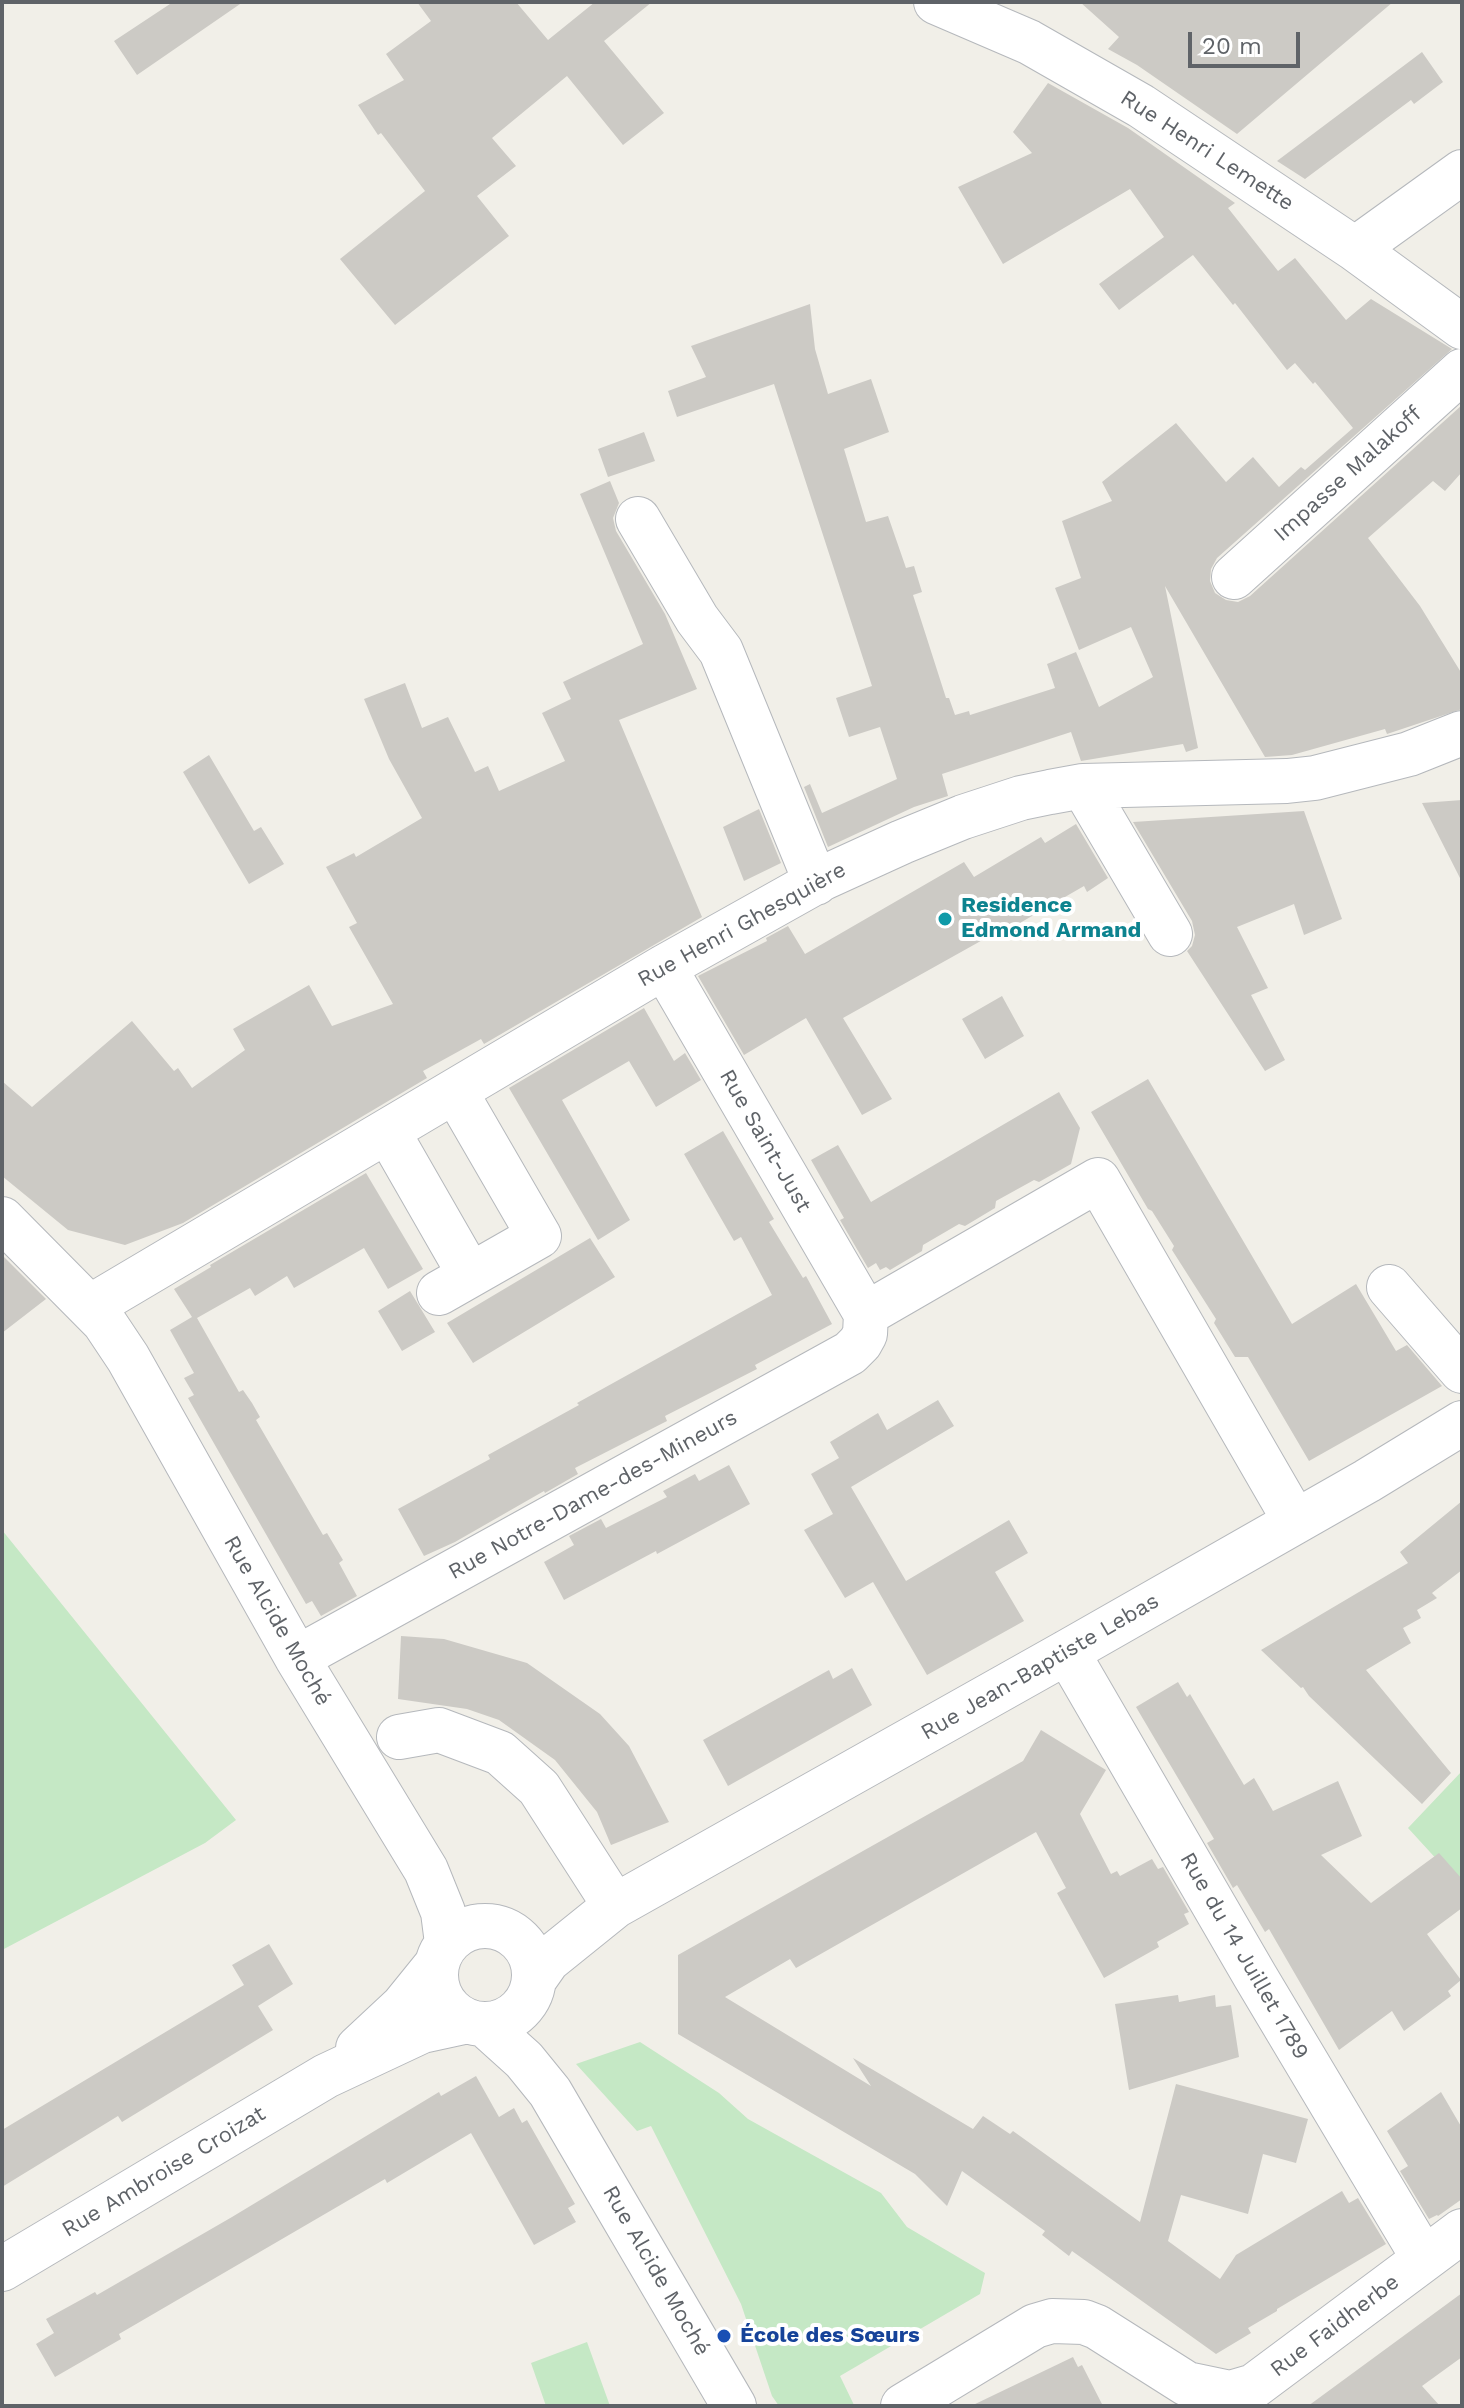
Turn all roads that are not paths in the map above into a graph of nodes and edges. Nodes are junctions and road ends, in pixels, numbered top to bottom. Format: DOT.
graph roads {
  1 [pos="936,2"];
  2 [pos="1462,172"];
  3 [pos="1355,249"];
  4 [pos="1462,311"];
  5 [pos="1462,327"];
  6 [pos="1462,371"];
  7 [pos="638,519"];
  8 [pos="1234,577"];
  9 [pos="1462,733"];
  10 [pos="1083,786"];
  11 [pos="816,883"];
  12 [pos="1170,934"];
  13 [pos="664,967"];
  14 [pos="455,1091"];
  15 [pos="388,1132"];
  16 [pos="2,1219"];
  17 [pos="1389,1287"];
  18 [pos="90,1307"];
  19 [pos="866,1314"];
  20 [pos="1462,1371"];
  21 [pos="1462,1423"];
  22 [pos="1295,1521"];
  23 [pos="1067,1652"];
  24 [pos="297,1658"];
  25 [pos="399,1737"];
  26 [pos="615,1906"];
  27 [pos="498,1927"];
  28 [pos="442,1953"];
  29 [pos="532,1986"];
  30 [pos="476,2022"];
  31 [pos="326,2076"];
  32 [pos="578,2137"];
  33 [pos="1462,2231"];
  34 [pos="1424,2259"];
  35 [pos="2,2269"];
  36 [pos="1262,2396"];
  37 [pos="734,2406"];
  38 [pos="903,2406"];
  1 -- 3 [label="street, Rue Henri Lemette"];
  2 -- 3 [label="street"];
  3 -- 4 [label="street"];
  3 -- 5 [label="street, Rue Henri Lemette"];
  6 -- 8 [label="street, Impasse Malakoff"];
  7 -- 11 [label="street"];
  9 -- 10 [label="street, Rue Henri Ghesquière"];
  10 -- 11 [label="street, Rue Henri Ghesquière"];
  10 -- 12 [label="street"];
  11 -- 13 [label="street, Rue Henri Ghesquière"];
  13 -- 14 [label="street, Rue Henri Ghesquière"];
  13 -- 19 [label="street, Rue Saint-Just"];
  14 -- 15 [label="street, Rue Henri Ghesquière"];
  14 -- 15 [label="street"];
  15 -- 18 [label="street, Rue Henri Ghesquière"];
  16 -- 18 [label="street, Rue Alcide Moché"];
  17 -- 20 [label="street"];
  18 -- 24 [label="street, Rue Alcide Moché"];
  19 -- 22 [label="street"];
  19 -- 24 [label="street, Rue Notre-Dame-des-Mineurs"];
  21 -- 22 [label="street, Rue Jean-Baptiste Lebas"];
  22 -- 23 [label="street, Rue Jean-Baptiste Lebas"];
  23 -- 26 [label="street, Rue Jean-Baptiste Lebas"];
  23 -- 34 [label="street, Rue du 14 Juillet 1789"];
  24 -- 28 [label="street, Rue Alcide Moché"];
  25 -- 26 [label="street"];
  26 -- 27 [label="street, Rue Jean-Baptiste Lebas"];
  26 -- 29 [label="street, Rue Jean-Baptiste Lebas"];
  27 -- 28 [label="street"];
  27 -- 29 [label="street"];
  28 -- 30 [label="street"];
  28 -- 31 [label="street, Rue Ambroise Croizat"];
  29 -- 30 [label="street"];
  29 -- 32 [label="street, Rue Alcide Moché"];
  30 -- 31 [label="street, Rue Ambroise Croizat"];
  30 -- 32 [label="street, Rue Alcide Moché"];
  31 -- 35 [label="street, Rue Ambroise Croizat"];
  32 -- 37 [label="street, Rue Alcide Moché"];
  33 -- 34 [label="street, Rue Faidherbe"];
  34 -- 36 [label="street, Rue Faidherbe"];
  36 -- 38 [label="street, Rue Faidherbe"];
}
